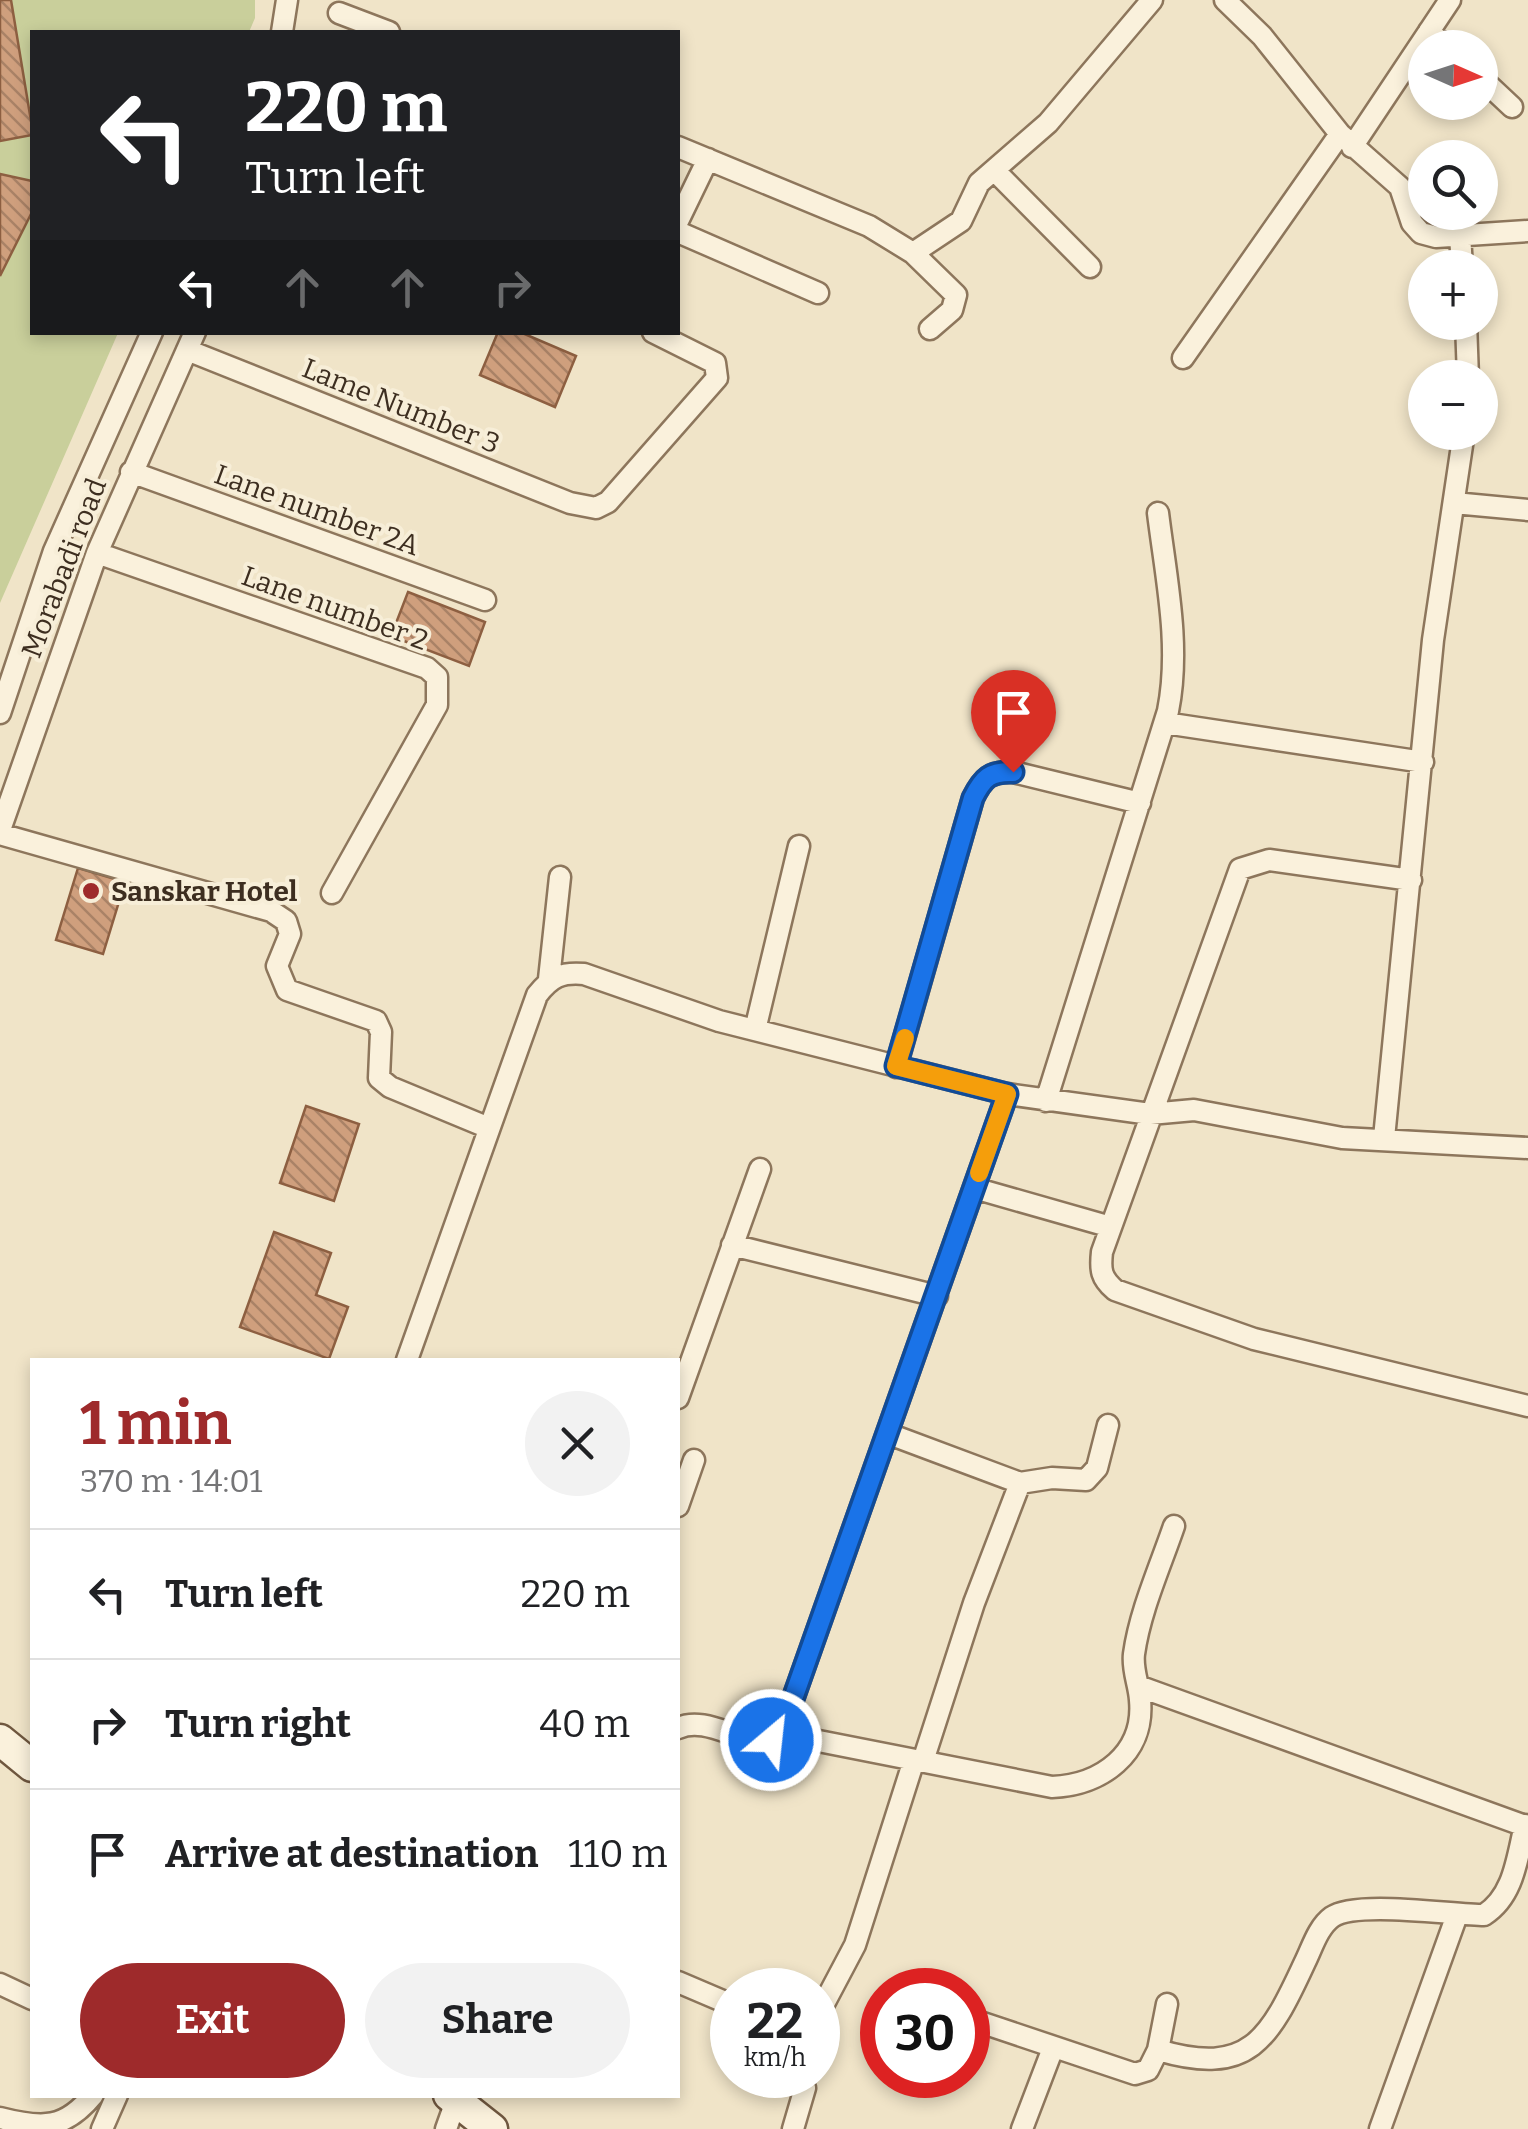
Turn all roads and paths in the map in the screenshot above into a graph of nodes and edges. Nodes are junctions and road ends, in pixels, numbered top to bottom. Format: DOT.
graph roads {
  1 [pos="288,0"];
  2 [pos="1152,0"];
  3 [pos="1225,0"];
  4 [pos="1450,0"];
  5 [pos="338,15"];
  6 [pos="282,30"];
  7 [pos="383,30"];
  8 [pos="1430,30"];
  9 [pos="1408,59"];
  10 [pos="1498,94"];
  11 [pos="1512,107"];
  12 [pos="1346,141"];
  13 [pos="680,148"];
  14 [pos="708,159"];
  15 [pos="994,170"];
  16 [pos="680,217"];
  17 [pos="1528,231"];
  18 [pos="680,233"];
  19 [pos="1460,234"];
  20 [pos="1461,250"];
  21 [pos="913,253"];
  22 [pos="1090,267"];
  23 [pos="818,293"];
  24 [pos="930,329"];
  25 [pos="151,335"];
  26 [pos="659,335"];
  27 [pos="191,341"];
  28 [pos="1183,358"];
  29 [pos="1461,450"];
  30 [pos="131,472"];
  31 [pos="1454,503"];
  32 [pos="1528,510"];
  33 [pos="1158,513"];
  34 [pos="96,554"];
  35 [pos="485,600"];
  36 [pos="4,688"];
  37 [pos="41,704"];
  38 [pos="0,713"];
  39 [pos="1165,723"];
  40 [pos="1423,762"];
  41 [pos="1140,803"];
  42 [pos="0,832"];
  43 [pos="799,846"];
  44 [pos="560,877"];
  45 [pos="1410,880"];
  46 [pos="332,893"];
  47 [pos="549,979"];
  48 [pos="755,1030"];
  49 [pos="896,1066"];
  50 [pos="1007,1094"];
  51 [pos="1046,1101"];
  52 [pos="1150,1114"];
  53 [pos="490,1128"];
  54 [pos="1384,1138"];
  55 [pos="1528,1148"];
  56 [pos="760,1168"];
  57 [pos="974,1188"];
  58 [pos="1111,1227"];
  59 [pos="732,1245"];
  60 [pos="937,1296"];
  61 [pos="408,1358"];
  62 [pos="680,1392"];
  63 [pos="1528,1406"];
  64 [pos="1108,1425"];
  65 [pos="889,1434"];
  66 [pos="694,1460"];
  67 [pos="1020,1482"];
  68 [pos="680,1500"];
  69 [pos="1174,1526"];
  70 [pos="1138,1686"];
  71 [pos="680,1728"];
  72 [pos="778,1732"];
  73 [pos="1,1742"];
  74 [pos="918,1760"];
  75 [pos="30,1764"];
  76 [pos="1526,1826"];
  77 [pos="1457,1915"];
  78 [pos="840,1973"];
  79 [pos="680,1983"];
  80 [pos="0,1984"];
  81 [pos="710,1996"];
  82 [pos="30,1998"];
  83 [pos="1167,2004"];
  84 [pos="990,2026"];
  85 [pos="1053,2048"];
  86 [pos="1158,2050"];
  87 [pos="91,2098"];
  88 [pos="116,2098"];
  89 [pos="802,2098"];
  90 [pos="451,2108"];
  91 [pos="0,2118"];
  92 [pos="102,2129"];
  93 [pos="492,2129"];
  94 [pos="792,2129"];
  95 [pos="1022,2129"];
  96 [pos="1380,2129"];
  1 -- 6 [label="street"];
  2 -- 15 [label="street"];
  3 -- 12 [label="street"];
  4 -- 8 [label="street"];
  5 -- 7 [label="street"];
  9 -- 12 [label="street"];
  10 -- 11 [label="street"];
  12 -- 19 [label="street"];
  12 -- 28 [label="street"];
  13 -- 14 [label="street"];
  14 -- 16 [label="street"];
  14 -- 21 [label="street"];
  15 -- 21 [label="street"];
  15 -- 22 [label="street"];
  17 -- 19 [label="street"];
  18 -- 23 [label="street"];
  19 -- 20 [label="street"];
  21 -- 24 [label="street"];
  25 -- 36 [label="street, Morabadi road"];
  26 -- 27 [label="street, Lame Number 3"];
  27 -- 30 [label="street, Morabadi road"];
  29 -- 31 [label="street"];
  30 -- 34 [label="street, Morabadi road"];
  30 -- 35 [label="street, Lane number 2A"];
  31 -- 32 [label="street"];
  31 -- 40 [label="street"];
  33 -- 39 [label="street"];
  34 -- 37 [label="street, Morabadi road"];
  34 -- 46 [label="street, Lane number 2"];
  36 -- 37 [label="street"];
  36 -- 38 [label="street, Morabadi road"];
  37 -- 42 [label="street, Morabadi road"];
  39 -- 40 [label="street"];
  39 -- 41 [label="street"];
  40 -- 45 [label="street"];
  41 -- 49 [label="street"];
  41 -- 51 [label="street"];
  42 -- 53 [label="street"];
  43 -- 48 [label="street"];
  44 -- 47 [label="street"];
  45 -- 52 [label="street"];
  45 -- 54 [label="street"];
  47 -- 48 [label="street"];
  47 -- 53 [label="street"];
  48 -- 49 [label="street"];
  49 -- 50 [label="street"];
  50 -- 51 [label="street"];
  50 -- 57 [label="street"];
  51 -- 52 [label="street"];
  52 -- 54 [label="street"];
  52 -- 58 [label="street"];
  53 -- 61 [label="street"];
  54 -- 55 [label="street"];
  56 -- 59 [label="street"];
  57 -- 58 [label="street"];
  57 -- 60 [label="street"];
  58 -- 63 [label="street"];
  59 -- 60 [label="street"];
  59 -- 62 [label="street"];
  60 -- 65 [label="street"];
  64 -- 67 [label="street"];
  65 -- 67 [label="street"];
  65 -- 72 [label="street"];
  66 -- 68 [label="street"];
  67 -- 74 [label="street"];
  69 -- 70 [label="street"];
  70 -- 74 [label="street"];
  70 -- 76 [label="street"];
  71 -- 72 [label="street"];
  72 -- 74 [label="street"];
  73 -- 75 [label="main road"];
  74 -- 78 [label="street"];
  76 -- 77 [label="street"];
  77 -- 86 [label="street"];
  77 -- 96 [label="street"];
  79 -- 81 [label="street"];
  80 -- 82 [label="street"];
  83 -- 86 [label="street"];
  84 -- 85 [label="street"];
  85 -- 86 [label="street"];
  85 -- 95 [label="street"];
  87 -- 91 [label="street"];
  88 -- 92 [label="street"];
  89 -- 94 [label="street"];
  90 -- 93 [label="main road"];
}
